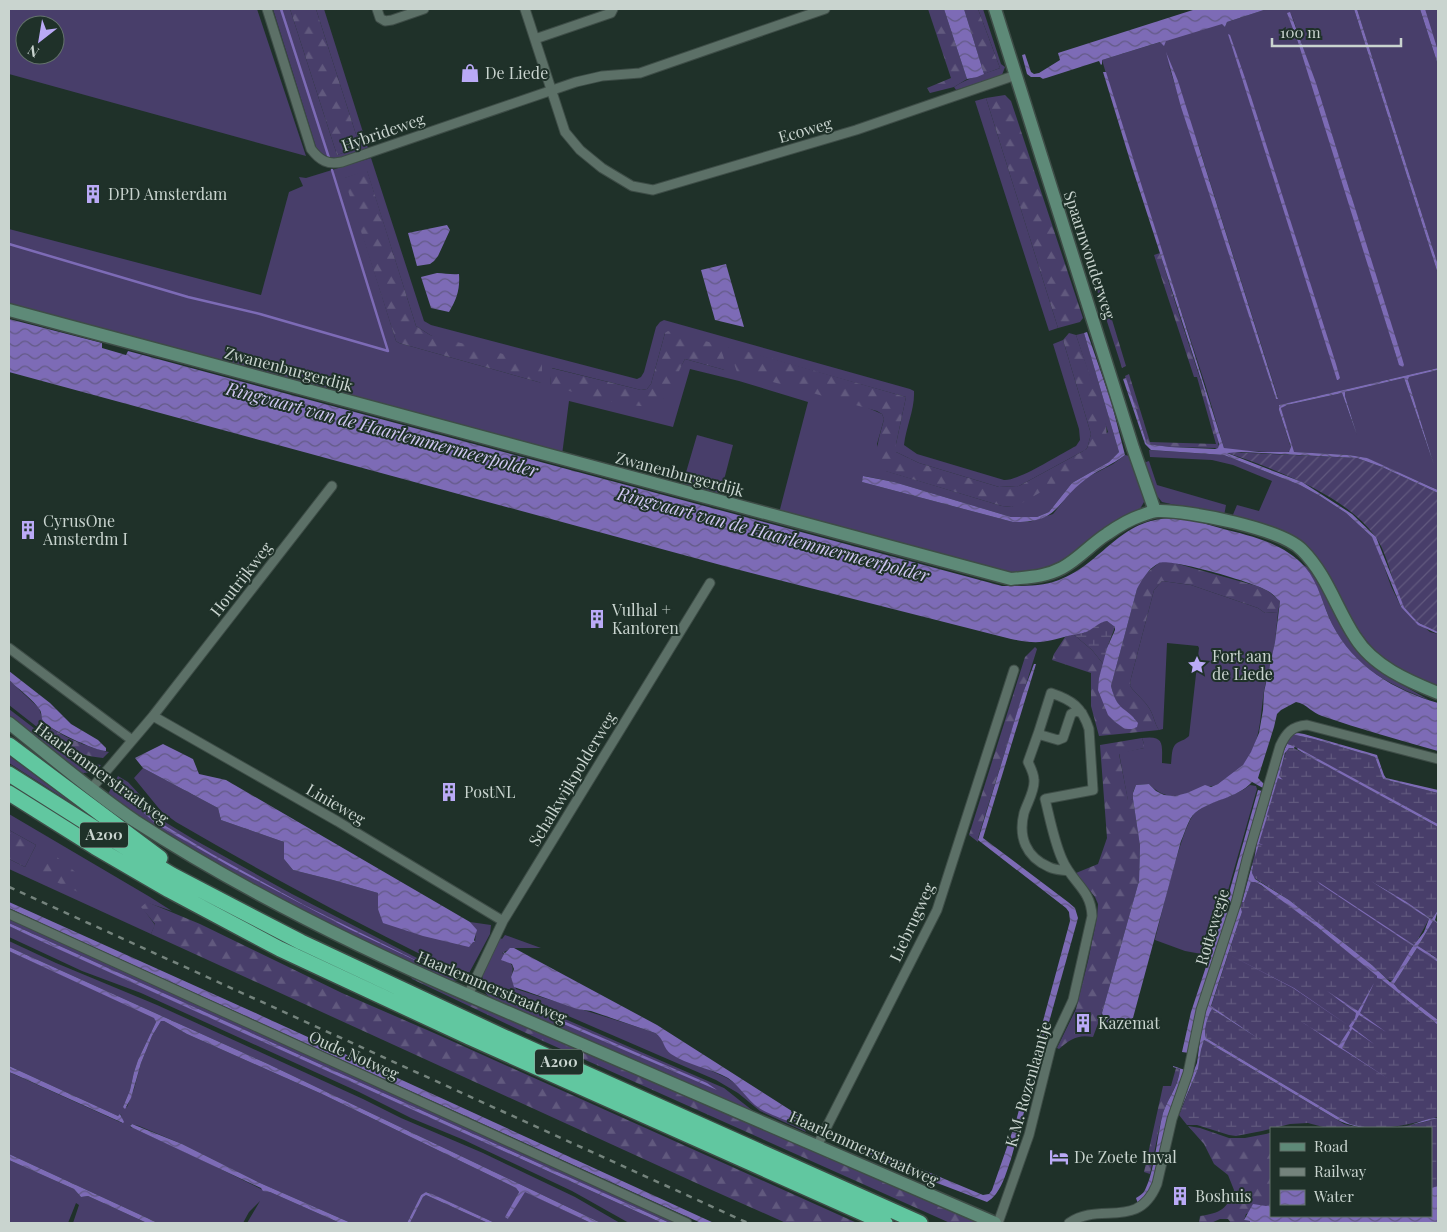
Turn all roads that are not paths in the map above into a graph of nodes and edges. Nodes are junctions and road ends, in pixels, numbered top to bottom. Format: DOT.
graph roads {
  1 [pos="267,9"];
  2 [pos="377,9"];
  3 [pos="424,9"];
  4 [pos="525,9"];
  5 [pos="613,9"];
  6 [pos="825,9"];
  7 [pos="995,9"];
  8 [pos="535,39"];
  9 [pos="1016,75"];
  10 [pos="550,90"];
  11 [pos="9,310"];
  12 [pos="332,486"];
  13 [pos="1155,511"];
  14 [pos="710,582"];
  15 [pos="9,648"];
  16 [pos="1014,670"];
  17 [pos="1438,692"];
  18 [pos="1082,713"];
  19 [pos="153,716"];
  20 [pos="9,723"];
  21 [pos="1039,731"];
  22 [pos="132,740"];
  23 [pos="9,745"];
  24 [pos="1438,759"];
  25 [pos="9,774"];
  26 [pos="1034,781"];
  27 [pos="91,789"];
  28 [pos="9,792"];
  29 [pos="1045,799"];
  30 [pos="9,800"];
  31 [pos="49,818"];
  32 [pos="1068,871"];
  33 [pos="203,891"];
  34 [pos="9,914"];
  35 [pos="503,921"];
  36 [pos="468,995"];
  37 [pos="817,1146"];
  38 [pos="687,1223"];
  39 [pos="885,1223"];
  40 [pos="920,1223"];
  41 [pos="997,1223"];
  42 [pos="1069,1223"];
  1 -- 10 [label="street, Hybrideweg"];
  2 -- 3 [label="street"];
  4 -- 8 [label="street, Ecoweg"];
  5 -- 8 [label="street"];
  6 -- 10 [label="street, Hybrideweg"];
  7 -- 9 [label="street, Spaarnwouderweg"];
  8 -- 10 [label="street, Ecoweg"];
  9 -- 10 [label="street, Ecoweg"];
  9 -- 13 [label="street, Spaarnwouderweg"];
  11 -- 13 [label="street, Zwanenburgerdijk"];
  12 -- 19 [label="street, Houtrijkweg"];
  13 -- 17 [label="street, Zwanenburgerdijk"];
  14 -- 35 [label="street, Schalkwijkpolderweg"];
  15 -- 22 [label="street"];
  16 -- 37 [label="street, Liebrugweg"];
  18 -- 21 [label="street"];
  18 -- 21 [label="street, K.M. Rozenlaantje"];
  18 -- 29 [label="street"];
  19 -- 22 [label="street"];
  19 -- 35 [label="street, Linieweg"];
  20 -- 27 [label="street, Haarlemmerstraatweg"];
  21 -- 26 [label="street, K.M. Rozenlaantje"];
  22 -- 27 [label="street"];
  23 -- 33 [label="highway, A200"];
  24 -- 42 [label="street, Rottewegje"];
  25 -- 33 [label="highway, A200"];
  26 -- 29 [label="street, K.M. Rozenlaantje"];
  26 -- 32 [label="street, K.M. Rozenlaantje"];
  27 -- 36 [label="street, Haarlemmerstraatweg"];
  28 -- 31 [label="highway, A200"];
  29 -- 32 [label="street, K.M. Rozenlaantje"];
  30 -- 31 [label="highway, A200"];
  31 -- 39 [label="highway, A200"];
  32 -- 41 [label="street, K.M. Rozenlaantje"];
  33 -- 40 [label="highway, A200"];
  34 -- 38 [label="street, Oude Notweg"];
  35 -- 36 [label="street, Schalkwijkpolderweg"];
  36 -- 37 [label="street, Haarlemmerstraatweg"];
  37 -- 41 [label="street, Haarlemmerstraatweg"];
}
